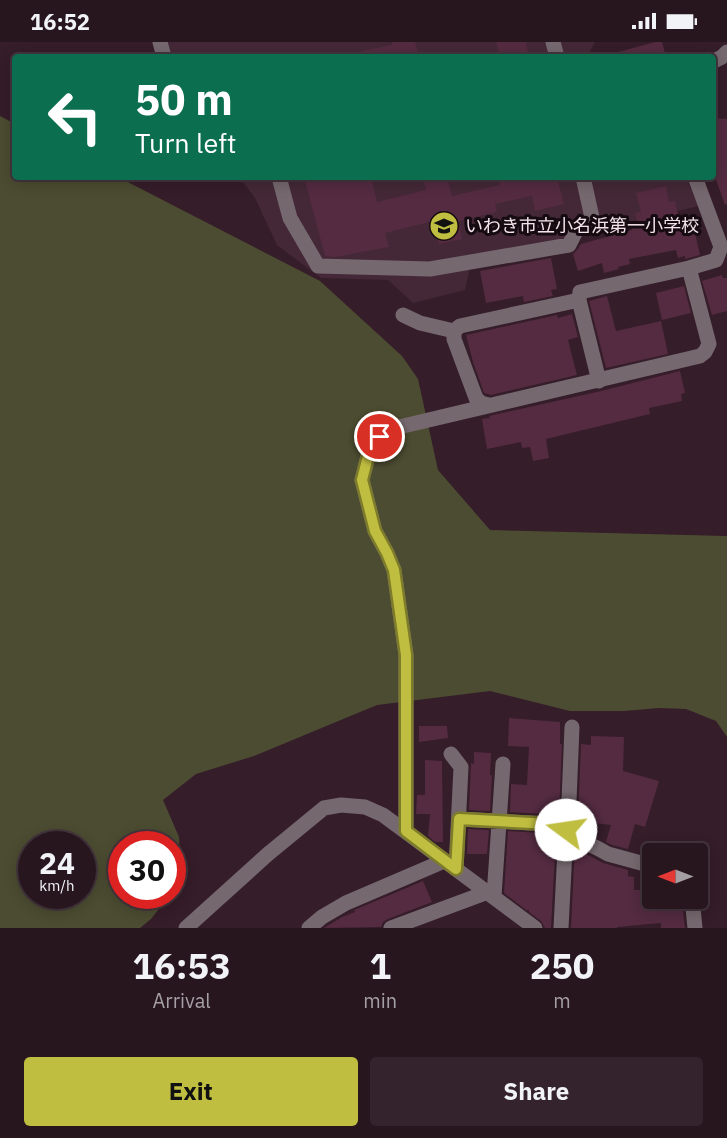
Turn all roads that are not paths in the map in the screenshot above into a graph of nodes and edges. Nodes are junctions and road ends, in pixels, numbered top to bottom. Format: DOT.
graph roads {
  1 [pos="280,180"];
  2 [pos="584,180"];
  3 [pos="696,180"];
  4 [pos="689,268"];
  5 [pos="579,300"];
  6 [pos="403,315"];
  7 [pos="454,331"];
  8 [pos="599,381"];
  9 [pos="489,405"];
  10 [pos="572,726"];
  11 [pos="451,754"];
  12 [pos="503,764"];
  13 [pos="459,819"];
  14 [pos="500,821"];
  15 [pos="568,825"];
  16 [pos="406,831"];
  17 [pos="642,863"];
  18 [pos="450,865"];
  19 [pos="491,894"];
  20 [pos="693,909"];
  21 [pos="186,928"];
  22 [pos="309,928"];
  23 [pos="392,928"];
  24 [pos="535,928"];
  25 [pos="561,928"];
  26 [pos="695,928"];
  1 -- 2 [label="street"];
  3 -- 4 [label="street"];
  4 -- 5 [label="street"];
  4 -- 8 [label="street"];
  5 -- 7 [label="street"];
  5 -- 8 [label="street"];
  6 -- 7 [label="street"];
  7 -- 9 [label="street"];
  8 -- 9 [label="street"];
  9 -- 16 [label="street"];
  10 -- 15 [label="street"];
  11 -- 13 [label="street"];
  12 -- 14 [label="street"];
  13 -- 14 [label="street"];
  13 -- 18 [label="street"];
  14 -- 15 [label="street"];
  14 -- 19 [label="street"];
  15 -- 17 [label="street"];
  15 -- 25 [label="street"];
  16 -- 18 [label="street"];
  16 -- 21 [label="street"];
  18 -- 19 [label="street"];
  18 -- 22 [label="street"];
  19 -- 23 [label="street"];
  19 -- 24 [label="street"];
  20 -- 26 [label="street"];
}
